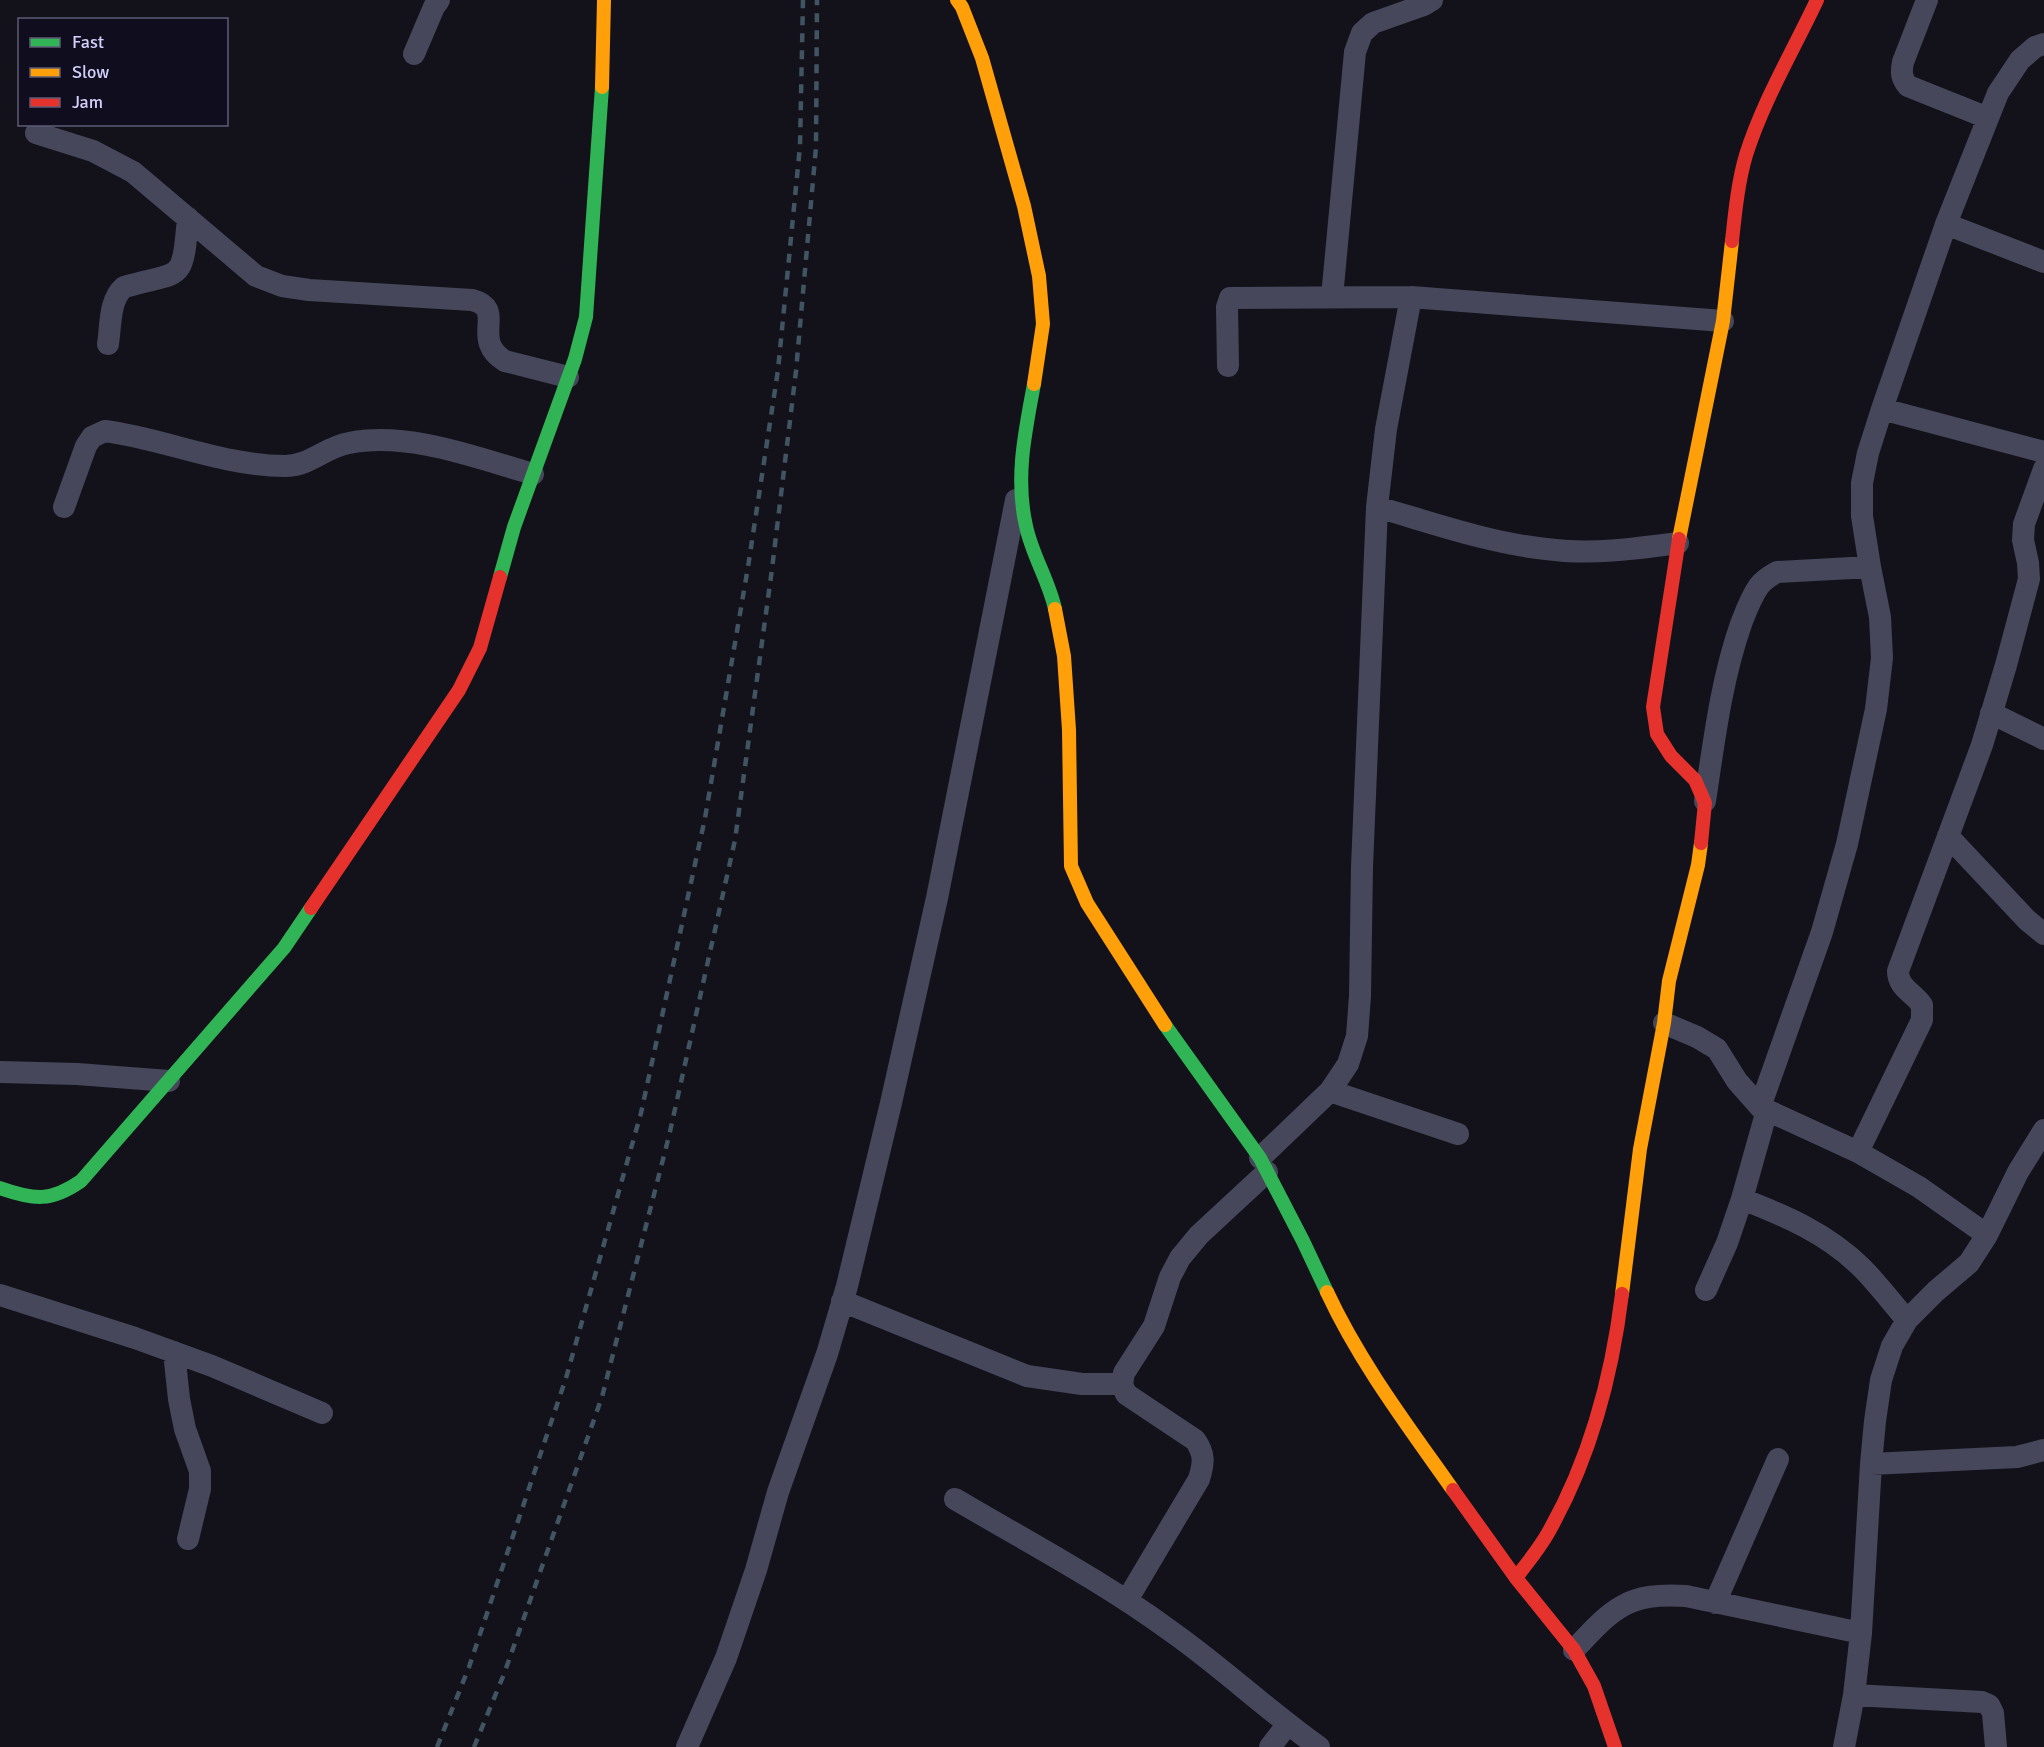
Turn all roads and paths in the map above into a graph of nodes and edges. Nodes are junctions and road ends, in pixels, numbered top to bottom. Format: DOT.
graph roads {
  1 [pos="439,0"];
  2 [pos="604,0"];
  3 [pos="957,0"];
  4 [pos="1432,0"];
  5 [pos="1817,0"];
  6 [pos="1927,0"];
  7 [pos="2044,44"];
  8 [pos="414,54"];
  9 [pos="1988,118"];
  10 [pos="36,134"];
  11 [pos="188,218"];
  12 [pos="1946,224"];
  13 [pos="2044,262"];
  14 [pos="1332,297"];
  15 [pos="1411,297"];
  16 [pos="1723,321"];
  17 [pos="108,344"];
  18 [pos="1228,366"];
  19 [pos="568,377"];
  20 [pos="1882,409"];
  21 [pos="2044,452"];
  22 [pos="2044,469"];
  23 [pos="533,474"];
  24 [pos="1020,478"];
  25 [pos="64,507"];
  26 [pos="1377,507"];
  27 [pos="1678,543"];
  28 [pos="1870,567"];
  29 [pos="1991,713"];
  30 [pos="2044,739"];
  31 [pos="1705,802"];
  32 [pos="1948,836"];
  33 [pos="2044,934"];
  34 [pos="1664,1023"];
  35 [pos="0,1072"];
  36 [pos="169,1081"];
  37 [pos="1330,1091"];
  38 [pos="1764,1108"];
  39 [pos="2044,1130"];
  40 [pos="1458,1134"];
  41 [pos="1858,1152"];
  42 [pos="1264,1165"];
  43 [pos="0,1188"];
  44 [pos="1742,1199"];
  45 [pos="1987,1235"];
  46 [pos="1706,1290"];
  47 [pos="1,1301"];
  48 [pos="842,1301"];
  49 [pos="1906,1320"];
  50 [pos="174,1352"];
  51 [pos="1122,1384"];
  52 [pos="322,1413"];
  53 [pos="2044,1450"];
  54 [pos="1778,1460"];
  55 [pos="1871,1464"];
  56 [pos="955,1499"];
  57 [pos="188,1539"];
  58 [pos="1515,1578"];
  59 [pos="1127,1600"];
  60 [pos="1715,1603"];
  61 [pos="1861,1633"];
  62 [pos="1574,1650"];
  63 [pos="1854,1695"];
  64 [pos="1287,1725"];
  65 [pos="687,1747"];
  66 [pos="1270,1747"];
  67 [pos="1319,1747"];
  68 [pos="1615,1747"];
  69 [pos="1844,1747"];
  70 [pos="1996,1747"];
  1 -- 8 [label="street"];
  2 -- 19 [label="street"];
  3 -- 24 [label="street"];
  4 -- 14 [label="street"];
  5 -- 16 [label="street"];
  6 -- 9 [label="street"];
  7 -- 9 [label="street"];
  9 -- 12 [label="street"];
  10 -- 11 [label="street"];
  11 -- 17 [label="street"];
  11 -- 19 [label="street"];
  12 -- 13 [label="street"];
  12 -- 20 [label="street"];
  14 -- 15 [label="street"];
  14 -- 18 [label="street"];
  15 -- 16 [label="street"];
  15 -- 26 [label="street"];
  16 -- 27 [label="street"];
  19 -- 23 [label="street"];
  20 -- 21 [label="street"];
  20 -- 28 [label="street"];
  22 -- 29 [label="street"];
  23 -- 25 [label="street"];
  23 -- 36 [label="street"];
  24 -- 42 [label="street"];
  24 -- 48 [label="street"];
  26 -- 27 [label="street"];
  26 -- 37 [label="street"];
  27 -- 31 [label="street"];
  28 -- 31 [label="street"];
  28 -- 38 [label="street"];
  29 -- 30 [label="street"];
  29 -- 32 [label="street"];
  31 -- 34 [label="street"];
  32 -- 33 [label="street"];
  32 -- 41 [label="street"];
  34 -- 38 [label="street"];
  34 -- 58 [label="street"];
  35 -- 36 [label="street"];
  36 -- 43 [label="street"];
  37 -- 40 [label="street"];
  37 -- 42 [label="street"];
  38 -- 41 [label="street"];
  38 -- 44 [label="street"];
  39 -- 45 [label="street"];
  41 -- 45 [label="street"];
  42 -- 51 [label="street"];
  42 -- 58 [label="street"];
  44 -- 46 [label="street"];
  44 -- 49 [label="street"];
  45 -- 49 [label="street"];
  47 -- 50 [label="street"];
  48 -- 51 [label="street"];
  48 -- 65 [label="street"];
  49 -- 55 [label="street"];
  50 -- 52 [label="street"];
  50 -- 57 [label="street"];
  51 -- 59 [label="street"];
  53 -- 55 [label="street"];
  54 -- 60 [label="street"];
  55 -- 61 [label="street"];
  56 -- 59 [label="street"];
  58 -- 62 [label="street"];
  59 -- 64 [label="street"];
  60 -- 61 [label="street"];
  60 -- 62 [label="street"];
  61 -- 63 [label="street"];
  62 -- 68 [label="street"];
  63 -- 69 [label="street"];
  63 -- 70 [label="street"];
  64 -- 66 [label="street"];
  64 -- 67 [label="street"];
}
